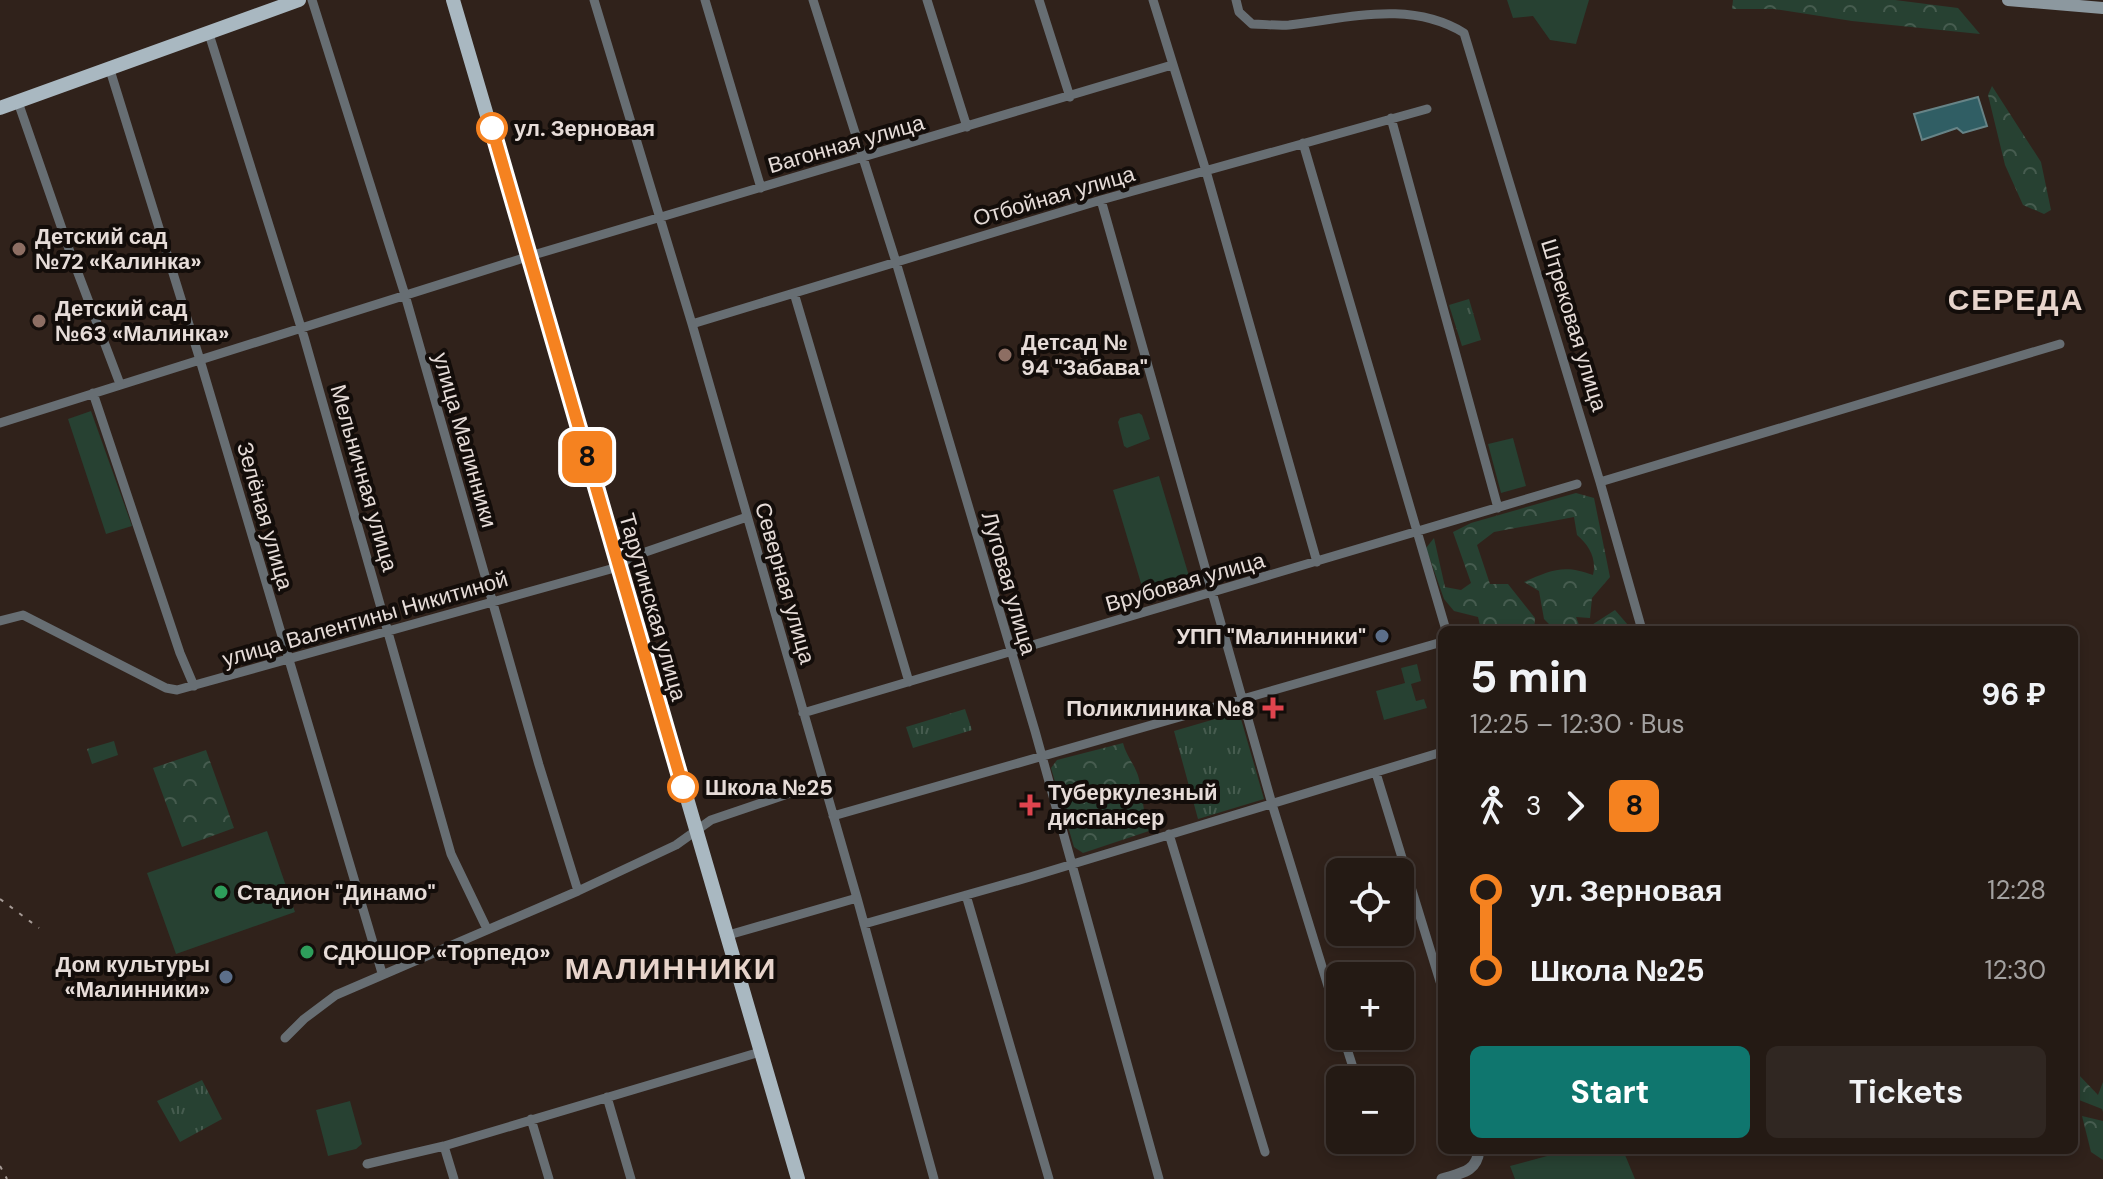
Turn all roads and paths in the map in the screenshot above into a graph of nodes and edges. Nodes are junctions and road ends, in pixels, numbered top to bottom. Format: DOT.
graph roads {
  1 [pos="299,0"];
  2 [pos="312,0"];
  3 [pos="453,0"];
  4 [pos="594,0"];
  5 [pos="705,0"];
  6 [pos="813,0"];
  7 [pos="927,0"];
  8 [pos="1039,0"];
  9 [pos="1153,0"];
  10 [pos="1236,0"];
  11 [pos="2008,0"];
  12 [pos="2103,8"];
  13 [pos="209,34"];
  14 [pos="1172,65"];
  15 [pos="110,70"];
  16 [pos="1070,97"];
  17 [pos="18,102"];
  18 [pos="0,108"];
  19 [pos="1427,109"];
  20 [pos="1391,118"];
  21 [pos="967,127"];
  22 [pos="1303,143"];
  23 [pos="863,158"];
  24 [pos="1206,171"];
  25 [pos="761,188"];
  26 [pos="1101,200"];
  27 [pos="659,218"];
  28 [pos="530,256"];
  29 [pos="896,262"];
  30 [pos="794,293"];
  31 [pos="405,295"];
  32 [pos="692,324"];
  33 [pos="301,328"];
  34 [pos="2060,344"];
  35 [pos="200,360"];
  36 [pos="120,384"];
  37 [pos="93,393"];
  38 [pos="0,423"];
  39 [pos="1600,482"];
  40 [pos="1577,484"];
  41 [pos="1498,508"];
  42 [pos="747,517"];
  43 [pos="1416,531"];
  44 [pos="1317,562"];
  45 [pos="618,567"];
  46 [pos="1212,593"];
  47 [pos="491,601"];
  48 [pos="0,621"];
  49 [pos="1445,626"];
  50 [pos="1641,626"];
  51 [pos="389,630"];
  52 [pos="1438,643"];
  53 [pos="1011,652"];
  54 [pos="288,660"];
  55 [pos="909,682"];
  56 [pos="194,686"];
  57 [pos="1242,700"];
  58 [pos="803,713"];
  59 [pos="1438,753"];
  60 [pos="1042,757"];
  61 [pos="1376,773"];
  62 [pos="823,782"];
  63 [pos="1272,804"];
  64 [pos="833,816"];
  65 [pos="696,832"];
  66 [pos="1169,834"];
  67 [pos="1070,864"];
  68 [pos="578,891"];
  69 [pos="966,895"];
  70 [pos="857,898"];
  71 [pos="864,924"];
  72 [pos="487,929"];
  73 [pos="725,936"];
  74 [pos="382,973"];
  75 [pos="1438,975"];
  76 [pos="1326,980"];
  77 [pos="285,1038"];
  78 [pos="760,1052"];
  79 [pos="607,1097"];
  80 [pos="531,1119"];
  81 [pos="444,1146"];
  82 [pos="1265,1152"];
  83 [pos="1478,1156"];
  84 [pos="367,1164"];
  85 [pos="454,1179"];
  86 [pos="549,1179"];
  87 [pos="631,1179"];
  88 [pos="798,1179"];
  89 [pos="934,1179"];
  90 [pos="1049,1179"];
  91 [pos="1159,1179"];
  92 [pos="1442,1179"];
  1 -- 13 [label="main road"];
  2 -- 31 [label="street, улица Малинники"];
  3 -- 28 [label="main road, Тарутинская улица"];
  4 -- 27 [label="street, Северная улица"];
  5 -- 25 [label="street"];
  6 -- 23 [label="street, Луговая улица"];
  7 -- 21 [label="street"];
  8 -- 16 [label="street"];
  9 -- 14 [label="street"];
  10 -- 39 [label="street, Штрековая улица"];
  11 -- 12 [label="main road"];
  13 -- 15 [label="main road"];
  13 -- 33 [label="street, Мельничная улица"];
  14 -- 16 [label="street, Вагонная улица"];
  14 -- 24 [label="street"];
  15 -- 17 [label="main road"];
  15 -- 35 [label="street, Зелёная улица"];
  16 -- 21 [label="street, Вагонная улица"];
  17 -- 18 [label="main road"];
  17 -- 36 [label="street"];
  19 -- 20 [label="street, Отбойная улица"];
  20 -- 22 [label="street, Отбойная улица"];
  20 -- 41 [label="street"];
  21 -- 23 [label="street, Вагонная улица"];
  22 -- 24 [label="street, Отбойная улица"];
  22 -- 43 [label="street"];
  23 -- 25 [label="street, Вагонная улица"];
  23 -- 29 [label="street, Луговая улица"];
  24 -- 26 [label="street, Отбойная улица"];
  24 -- 44 [label="street"];
  25 -- 27 [label="street, Вагонная улица"];
  26 -- 29 [label="street, Отбойная улица"];
  26 -- 46 [label="street"];
  27 -- 28 [label="street, Вагонная улица"];
  27 -- 32 [label="street, Северная улица"];
  28 -- 31 [label="street, Вагонная улица"];
  28 -- 45 [label="main road, Тарутинская улица"];
  29 -- 30 [label="street, Отбойная улица"];
  29 -- 53 [label="street, Луговая улица"];
  30 -- 32 [label="street, Отбойная улица"];
  30 -- 55 [label="street"];
  31 -- 33 [label="street, Вагонная улица"];
  31 -- 47 [label="street, улица Малинники"];
  32 -- 42 [label="street, Северная улица"];
  33 -- 35 [label="street, Вагонная улица"];
  33 -- 51 [label="street, Мельничная улица"];
  34 -- 39 [label="street"];
  35 -- 36 [label="street, Вагонная улица"];
  35 -- 54 [label="street, Зелёная улица"];
  36 -- 37 [label="street, Вагонная улица"];
  37 -- 38 [label="street, Вагонная улица"];
  37 -- 56 [label="street"];
  39 -- 50 [label="street, Штрековая улица"];
  40 -- 41 [label="street, Врубовая улица"];
  41 -- 43 [label="street, Врубовая улица"];
  42 -- 45 [label="street, улица Валентины Никитиной"];
  42 -- 58 [label="street, Северная улица"];
  43 -- 44 [label="street, Врубовая улица"];
  43 -- 49 [label="street"];
  44 -- 46 [label="street, Врубовая улица"];
  45 -- 47 [label="street, улица Валентины Никитиной"];
  45 -- 65 [label="main road, Тарутинская улица"];
  46 -- 53 [label="street, Врубовая улица"];
  46 -- 57 [label="street"];
  47 -- 51 [label="street, улица Валентины Никитиной"];
  47 -- 68 [label="street, улица Малинники"];
  48 -- 56 [label="street, улица Валентины Никитиной"];
  51 -- 54 [label="street, улица Валентины Никитиной"];
  51 -- 72 [label="street, Мельничная улица"];
  52 -- 57 [label="street"];
  53 -- 55 [label="street, Врубовая улица"];
  53 -- 60 [label="street, Луговая улица"];
  54 -- 56 [label="street, улица Валентины Никитиной"];
  54 -- 74 [label="street, Зелёная улица"];
  55 -- 58 [label="street, Врубовая улица"];
  57 -- 60 [label="street"];
  57 -- 63 [label="street"];
  58 -- 62 [label="street, Северная улица"];
  59 -- 61 [label="street"];
  60 -- 64 [label="street"];
  60 -- 67 [label="street, Луговая улица"];
  61 -- 63 [label="street"];
  61 -- 75 [label="street"];
  62 -- 64 [label="street, Северная улица"];
  62 -- 65 [label="street"];
  63 -- 66 [label="street"];
  63 -- 76 [label="street"];
  64 -- 70 [label="street, Северная улица"];
  65 -- 68 [label="street"];
  65 -- 73 [label="main road, Тарутинская улица"];
  66 -- 67 [label="street"];
  66 -- 82 [label="street"];
  67 -- 69 [label="street"];
  67 -- 91 [label="street, Луговая улица"];
  68 -- 72 [label="street"];
  69 -- 71 [label="street"];
  69 -- 90 [label="street"];
  70 -- 71 [label="street, Северная улица"];
  70 -- 73 [label="street"];
  71 -- 89 [label="street, Северная улица"];
  72 -- 74 [label="street"];
  73 -- 78 [label="main road, Тарутинская улица"];
  74 -- 77 [label="street"];
  78 -- 79 [label="street"];
  78 -- 88 [label="main road, Тарутинская улица"];
  79 -- 80 [label="street"];
  79 -- 87 [label="street"];
  80 -- 81 [label="street"];
  80 -- 86 [label="street"];
  81 -- 84 [label="street"];
  81 -- 85 [label="street"];
  83 -- 92 [label="street"];
}
